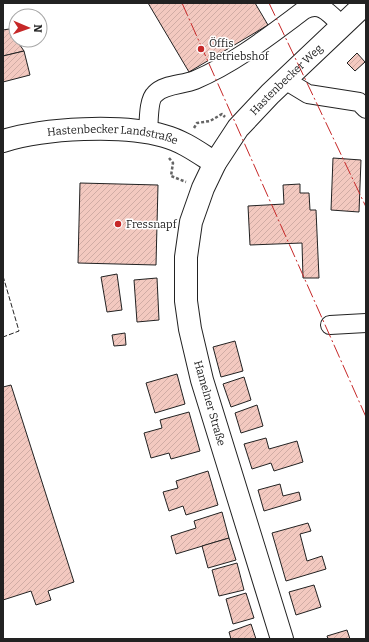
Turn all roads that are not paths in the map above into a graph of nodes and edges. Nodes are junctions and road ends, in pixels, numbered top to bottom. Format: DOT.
graph roads {
  1 [pos="363,5"];
  2 [pos="342,26"];
  3 [pos="285,80"];
  4 [pos="366,109"];
  5 [pos="148,132"];
  6 [pos="3,141"];
  7 [pos="215,163"];
  8 [pos="366,323"];
  9 [pos="330,325"];
  10 [pos="282,639"];
  1 -- 2 [label="main road, Hastenbecker Weg"];
  2 -- 3 [label="main road, Hastenbecker Weg"];
  2 -- 5 [label="lane"];
  3 -- 4 [label="lane"];
  3 -- 7 [label="main road, Hastenbecker Weg"];
  5 -- 6 [label="main road, Hastenbecker Landstraße"];
  5 -- 7 [label="main road, Hastenbecker Landstraße"];
  7 -- 10 [label="main road, Hamelner Straße"];
  8 -- 9 [label="lane"];
}
